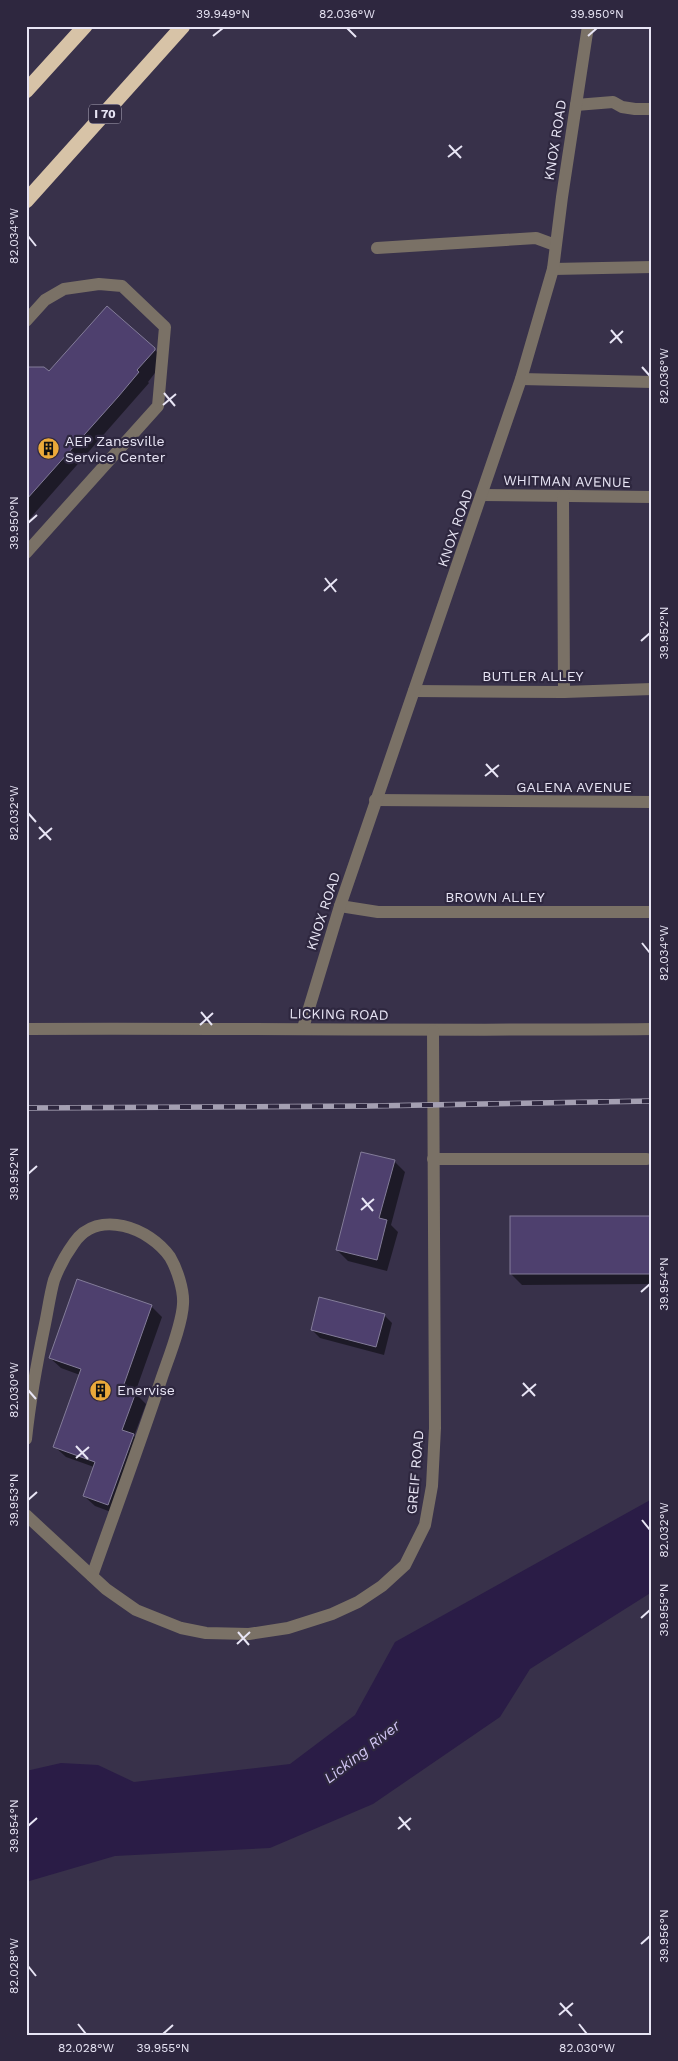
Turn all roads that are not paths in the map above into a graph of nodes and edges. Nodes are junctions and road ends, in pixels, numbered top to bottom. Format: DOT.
graph roads {
  1 [pos="85,26"];
  2 [pos="183,26"];
  3 [pos="588,26"];
  4 [pos="26,92"];
  5 [pos="576,105"];
  6 [pos="652,109"];
  7 [pos="26,201"];
  8 [pos="556,246"];
  9 [pos="377,248"];
  10 [pos="652,267"];
  11 [pos="553,269"];
  12 [pos="26,321"];
  13 [pos="521,378"];
  14 [pos="652,382"];
  15 [pos="482,495"];
  16 [pos="563,496"];
  17 [pos="652,497"];
  18 [pos="26,553"];
  19 [pos="652,689"];
  20 [pos="414,691"];
  21 [pos="564,692"];
  22 [pos="375,800"];
  23 [pos="652,802"];
  24 [pos="340,906"];
  25 [pos="652,912"];
  26 [pos="303,1028"];
  27 [pos="26,1029"];
  28 [pos="652,1029"];
  29 [pos="433,1031"];
  30 [pos="433,1159"];
  31 [pos="647,1159"];
  32 [pos="26,1439"];
  33 [pos="26,1515"];
  34 [pos="92,1576"];
  1 -- 4 [label="highway"];
  2 -- 7 [label="highway, I 70"];
  3 -- 5 [label="street, KNOX ROAD"];
  5 -- 6 [label="street"];
  5 -- 8 [label="street, KNOX ROAD"];
  8 -- 9 [label="street"];
  8 -- 11 [label="street, KNOX ROAD"];
  10 -- 11 [label="street"];
  11 -- 13 [label="street, KNOX ROAD"];
  12 -- 18 [label="street"];
  13 -- 14 [label="street"];
  13 -- 15 [label="street, KNOX ROAD"];
  15 -- 16 [label="street, WHITMAN AVENUE"];
  15 -- 20 [label="street, KNOX ROAD"];
  16 -- 17 [label="street, WHITMAN AVENUE"];
  16 -- 21 [label="street"];
  19 -- 21 [label="street, BUTLER ALLEY"];
  20 -- 21 [label="street, BUTLER ALLEY"];
  20 -- 22 [label="street, KNOX ROAD"];
  22 -- 23 [label="street, GALENA AVENUE"];
  22 -- 24 [label="street, KNOX ROAD"];
  24 -- 25 [label="street, BROWN ALLEY"];
  24 -- 26 [label="street, KNOX ROAD"];
  26 -- 27 [label="street, LICKING ROAD"];
  26 -- 29 [label="street, LICKING ROAD"];
  28 -- 29 [label="street, LICKING ROAD"];
  29 -- 30 [label="street, GREIF ROAD"];
  30 -- 31 [label="street"];
  30 -- 34 [label="street, GREIF ROAD"];
  32 -- 34 [label="street"];
  33 -- 34 [label="street, GREIF ROAD"];
}
